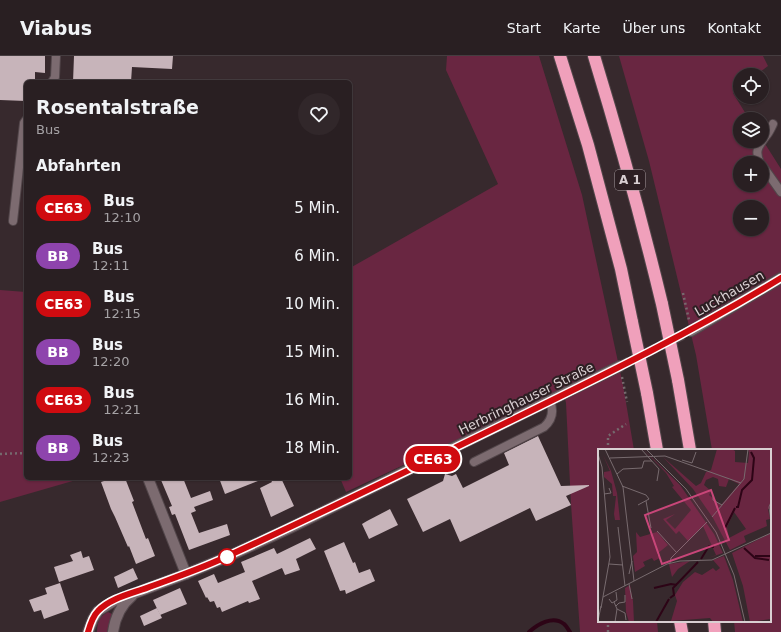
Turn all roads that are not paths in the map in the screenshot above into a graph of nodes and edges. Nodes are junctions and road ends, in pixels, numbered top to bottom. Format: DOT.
graph roads {
  1 [pos="56,56"];
  2 [pos="560,56"];
  3 [pos="594,56"];
  4 [pos="53,80"];
  5 [pos="24,123"];
  6 [pos="773,124"];
  7 [pos="758,156"];
  8 [pos="769,175"];
  9 [pos="781,192"];
  10 [pos="13,221"];
  11 [pos="781,278"];
  12 [pos="690,327"];
  13 [pos="621,370"];
  14 [pos="550,401"];
  15 [pos="657,449"];
  16 [pos="690,449"];
  17 [pos="474,462"];
  18 [pos="149,480"];
  19 [pos="186,574"];
  20 [pos="137,592"];
  21 [pos="680,622"];
  22 [pos="714,622"];
  23 [pos="88,632"];
  24 [pos="113,632"];
  25 [pos="682,632"];
  26 [pos="715,632"];
  1 -- 4 [label="lane"];
  2 -- 15 [label="highway, A 1, bridge"];
  3 -- 16 [label="highway, A 1, bridge"];
  5 -- 10 [label="lane"];
  6 -- 7 [label="lane"];
  8 -- 9 [label="lane"];
  11 -- 12 [label="street, Luckhausen"];
  13 -- 14 [label="street, Herbringhauser Straße"];
  14 -- 17 [label="lane"];
  14 -- 19 [label="street, Herbringhauser Straße"];
  18 -- 19 [label="street"];
  19 -- 20 [label="street, Herbringhauser Straße"];
  20 -- 23 [label="street, Herbringhauser Straße"];
  20 -- 24 [label="street, Herbringhauser Straße"];
  21 -- 25 [label="highway"];
  22 -- 26 [label="highway"];
}
